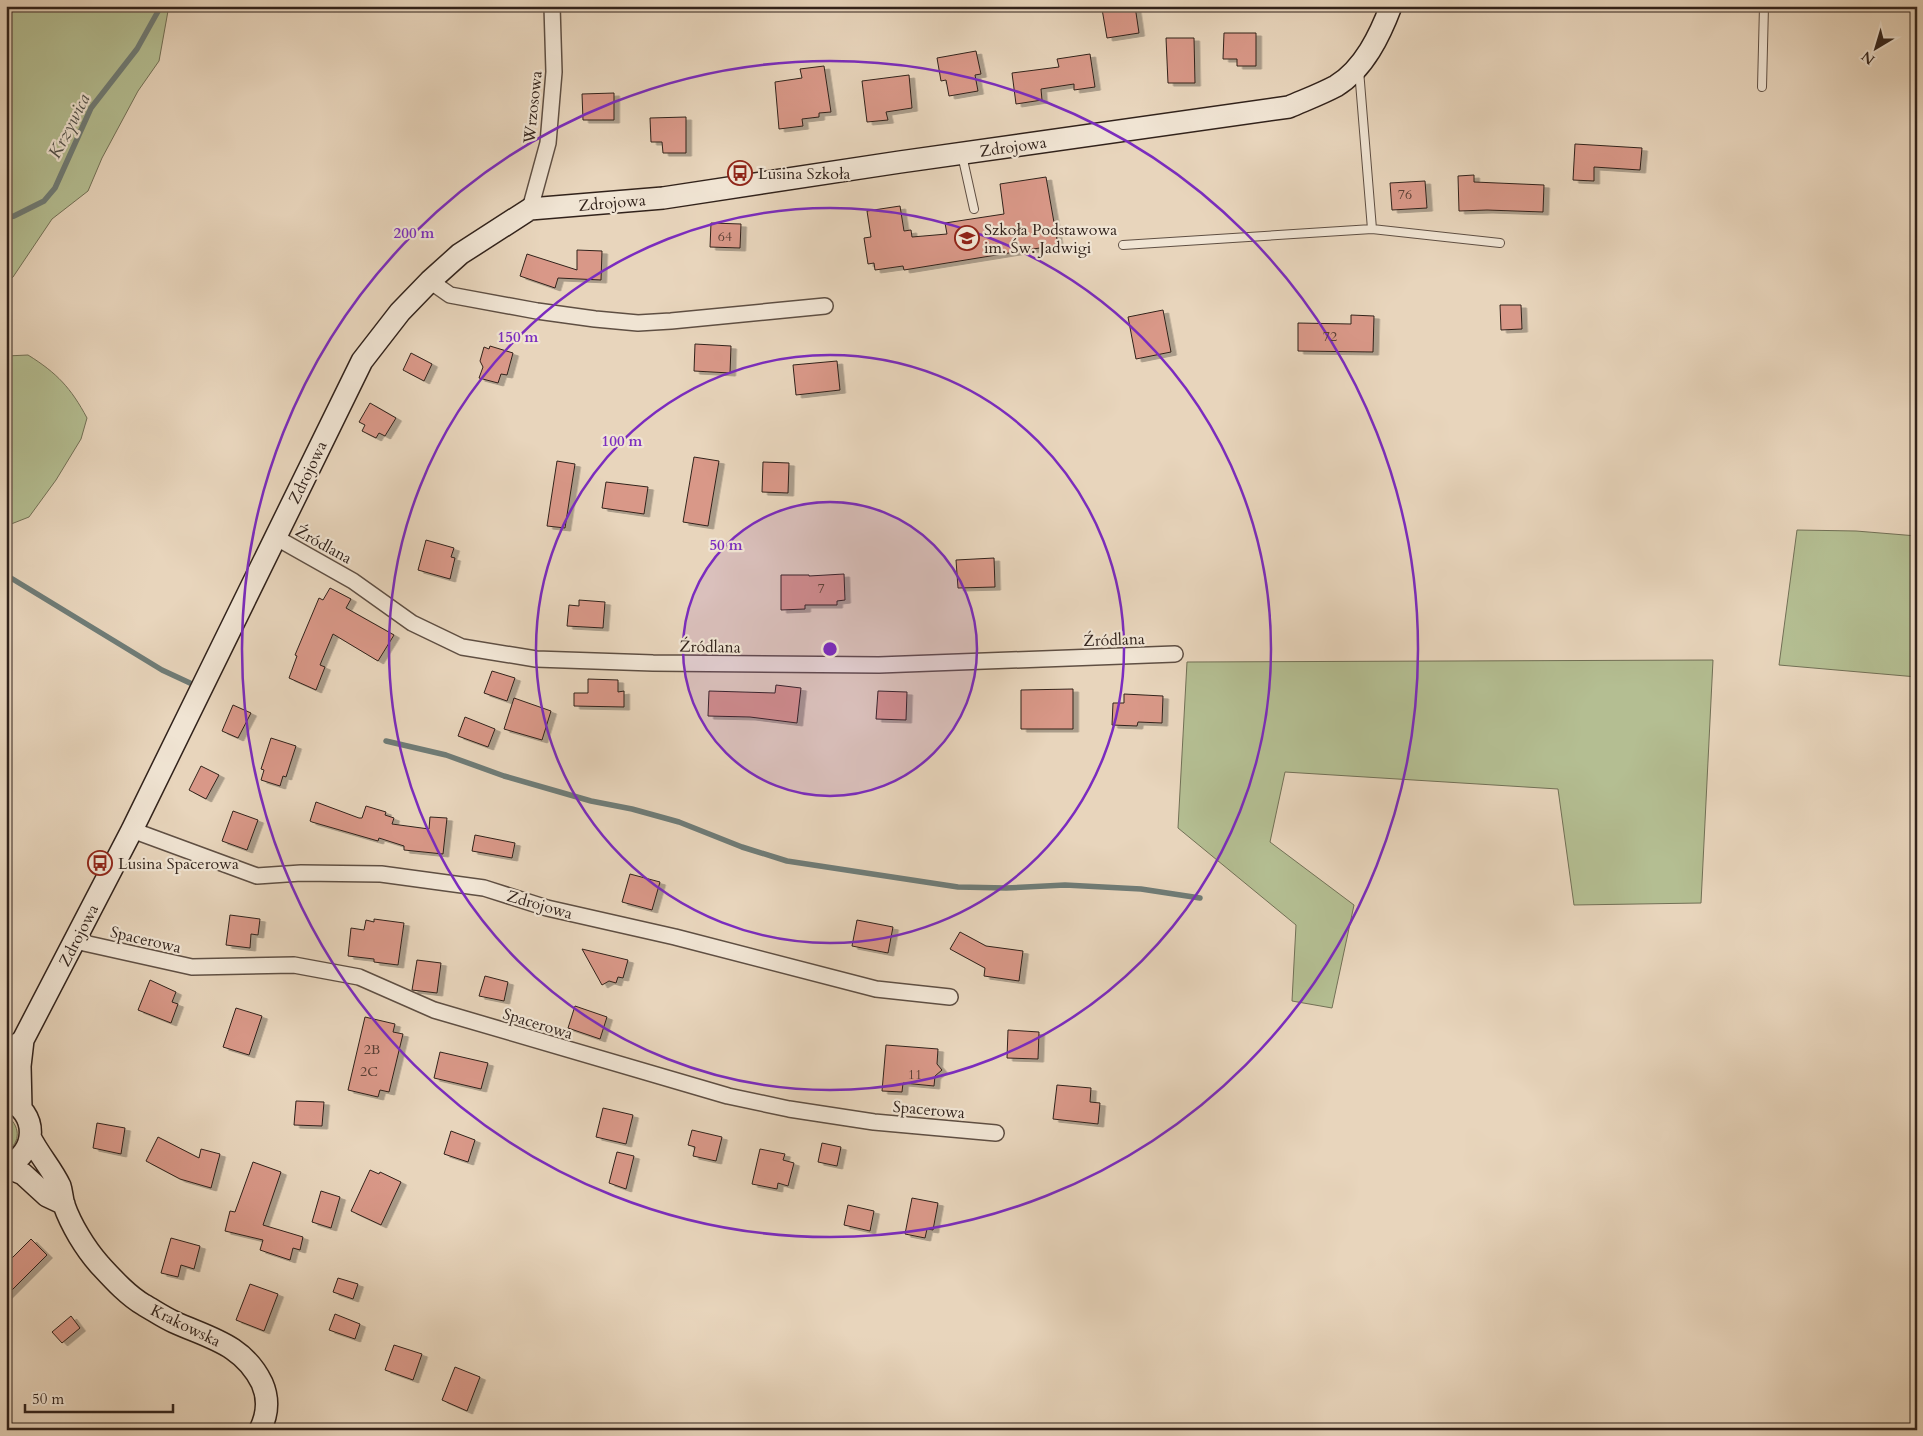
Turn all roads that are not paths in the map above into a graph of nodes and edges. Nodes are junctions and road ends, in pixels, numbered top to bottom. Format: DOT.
graph roads {
  1 [pos="552,6"];
  2 [pos="1391,6"];
  3 [pos="1764,6"];
  4 [pos="1359,66"];
  5 [pos="1762,87"];
  6 [pos="962,153"];
  7 [pos="530,209"];
  8 [pos="974,209"];
  9 [pos="1372,229"];
  10 [pos="1500,243"];
  11 [pos="1123,245"];
  12 [pos="430,280"];
  13 [pos="825,306"];
  14 [pos="275,537"];
  15 [pos="1175,654"];
  16 [pos="132,830"];
  17 [pos="75,941"];
  18 [pos="950,997"];
  19 [pos="23,1040"];
  20 [pos="6,1057"];
  21 [pos="14,1104"];
  22 [pos="996,1133"];
  23 [pos="30,1137"];
  24 [pos="6,1167"];
  25 [pos="64,1204"];
  26 [pos="260,1430"];
  1 -- 7 [label="street, Wrzosowa"];
  2 -- 4 [label="street, Zdrojowa"];
  3 -- 5 [label="lane"];
  4 -- 6 [label="street, Zdrojowa"];
  4 -- 9 [label="lane"];
  6 -- 7 [label="street, Zdrojowa"];
  6 -- 8 [label="lane"];
  7 -- 12 [label="street, Zdrojowa"];
  9 -- 10 [label="lane"];
  9 -- 11 [label="lane"];
  12 -- 13 [label="street"];
  12 -- 14 [label="street, Zdrojowa"];
  14 -- 15 [label="street, Źródlana"];
  14 -- 16 [label="street, Zdrojowa"];
  16 -- 17 [label="street, Zdrojowa"];
  16 -- 18 [label="street, Zdrojowa"];
  17 -- 19 [label="street, Zdrojowa"];
  17 -- 22 [label="street, Spacerowa"];
  19 -- 20 [label="street, Zdrojowa"];
  19 -- 21 [label="street, Zdrojowa"];
  21 -- 23 [label="street, Krakowska"];
  23 -- 24 [label="street"];
  23 -- 25 [label="street, Krakowska"];
  24 -- 25 [label="street"];
  25 -- 26 [label="street, Krakowska"];
}
